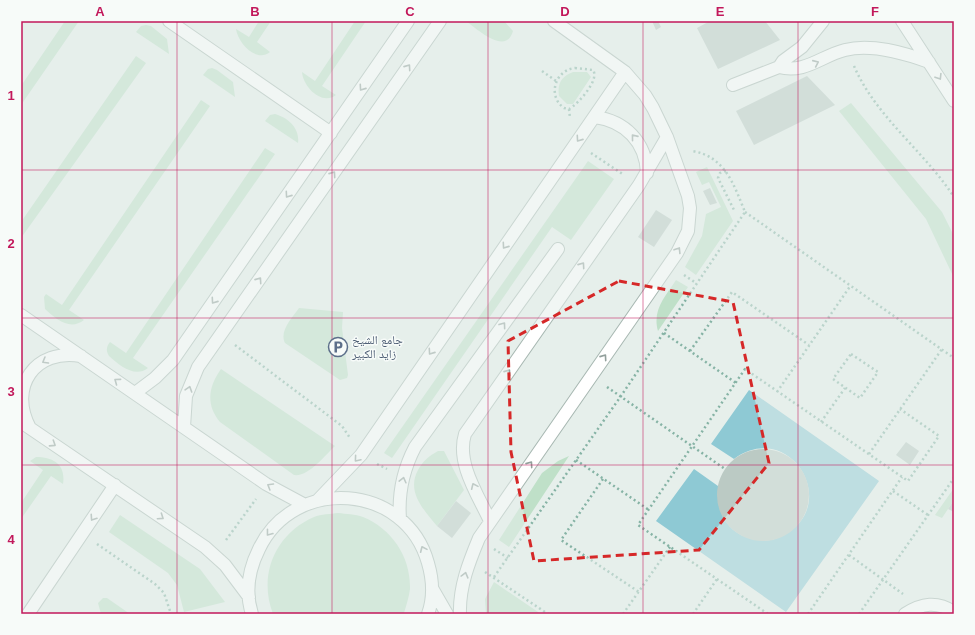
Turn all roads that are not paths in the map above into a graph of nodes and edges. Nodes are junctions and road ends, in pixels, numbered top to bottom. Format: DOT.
graph roads {
  1 [pos="169,21"];
  2 [pos="408,21"];
  3 [pos="440,21"];
  4 [pos="554,21"];
  5 [pos="823,21"];
  6 [pos="902,21"];
  7 [pos="929,62"];
  8 [pos="778,67"];
  9 [pos="625,72"];
  10 [pos="733,85"];
  11 [pos="954,102"];
  12 [pos="595,117"];
  13 [pos="330,133"];
  14 [pos="667,137"];
  15 [pos="646,173"];
  16 [pos="558,249"];
  17 [pos="21,315"];
  18 [pos="82,356"];
  19 [pos="135,393"];
  20 [pos="26,426"];
  21 [pos="184,428"];
  22 [pos="115,485"];
  23 [pos="318,500"];
  24 [pos="305,505"];
  25 [pos="400,519"];
  26 [pos="490,521"];
  27 [pos="432,588"];
  28 [pos="249,597"];
  29 [pos="954,612"];
  30 [pos="28,614"];
  31 [pos="252,614"];
  32 [pos="428,614"];
  33 [pos="447,614"];
  34 [pos="460,614"];
  35 [pos="905,614"];
  1 -- 13 [label="street"];
  2 -- 13 [label="street, one-way"];
  21 -- 3 [label="street, one-way"];
  4 -- 9 [label="street"];
  5 -- 8 [label="street"];
  6 -- 7 [label="street"];
  8 -- 7 [label="street, one-way"];
  7 -- 11 [label="street, one-way"];
  8 -- 10 [label="street"];
  9 -- 12 [label="street"];
  9 -- 14 [label="street"];
  15 -- 12 [label="street, one-way"];
  12 -- 23 [label="street, one-way"];
  13 -- 19 [label="street, one-way"];
  14 -- 15 [label="street"];
  26 -- 14 [label="street, one-way"];
  26 -- 15 [label="street, one-way"];
  25 -- 16 [label="street, one-way"];
  17 -- 18 [label="street"];
  19 -- 18 [label="street, one-way"];
  18 -- 20 [label="street, one-way"];
  19 -- 21 [label="street"];
  20 -- 22 [label="street, one-way"];
  24 -- 21 [label="street, one-way"];
  22 -- 28 [label="street, one-way"];
  22 -- 30 [label="street, one-way"];
  23 -- 24 [label="street"];
  23 -- 25 [label="street"];
  24 -- 28 [label="street, one-way"];
  27 -- 25 [label="street, one-way"];
  34 -- 26 [label="street, one-way"];
  27 -- 32 [label="street"];
  27 -- 33 [label="street"];
  28 -- 31 [label="street"];
  29 -- 35 [label="street"];
}
